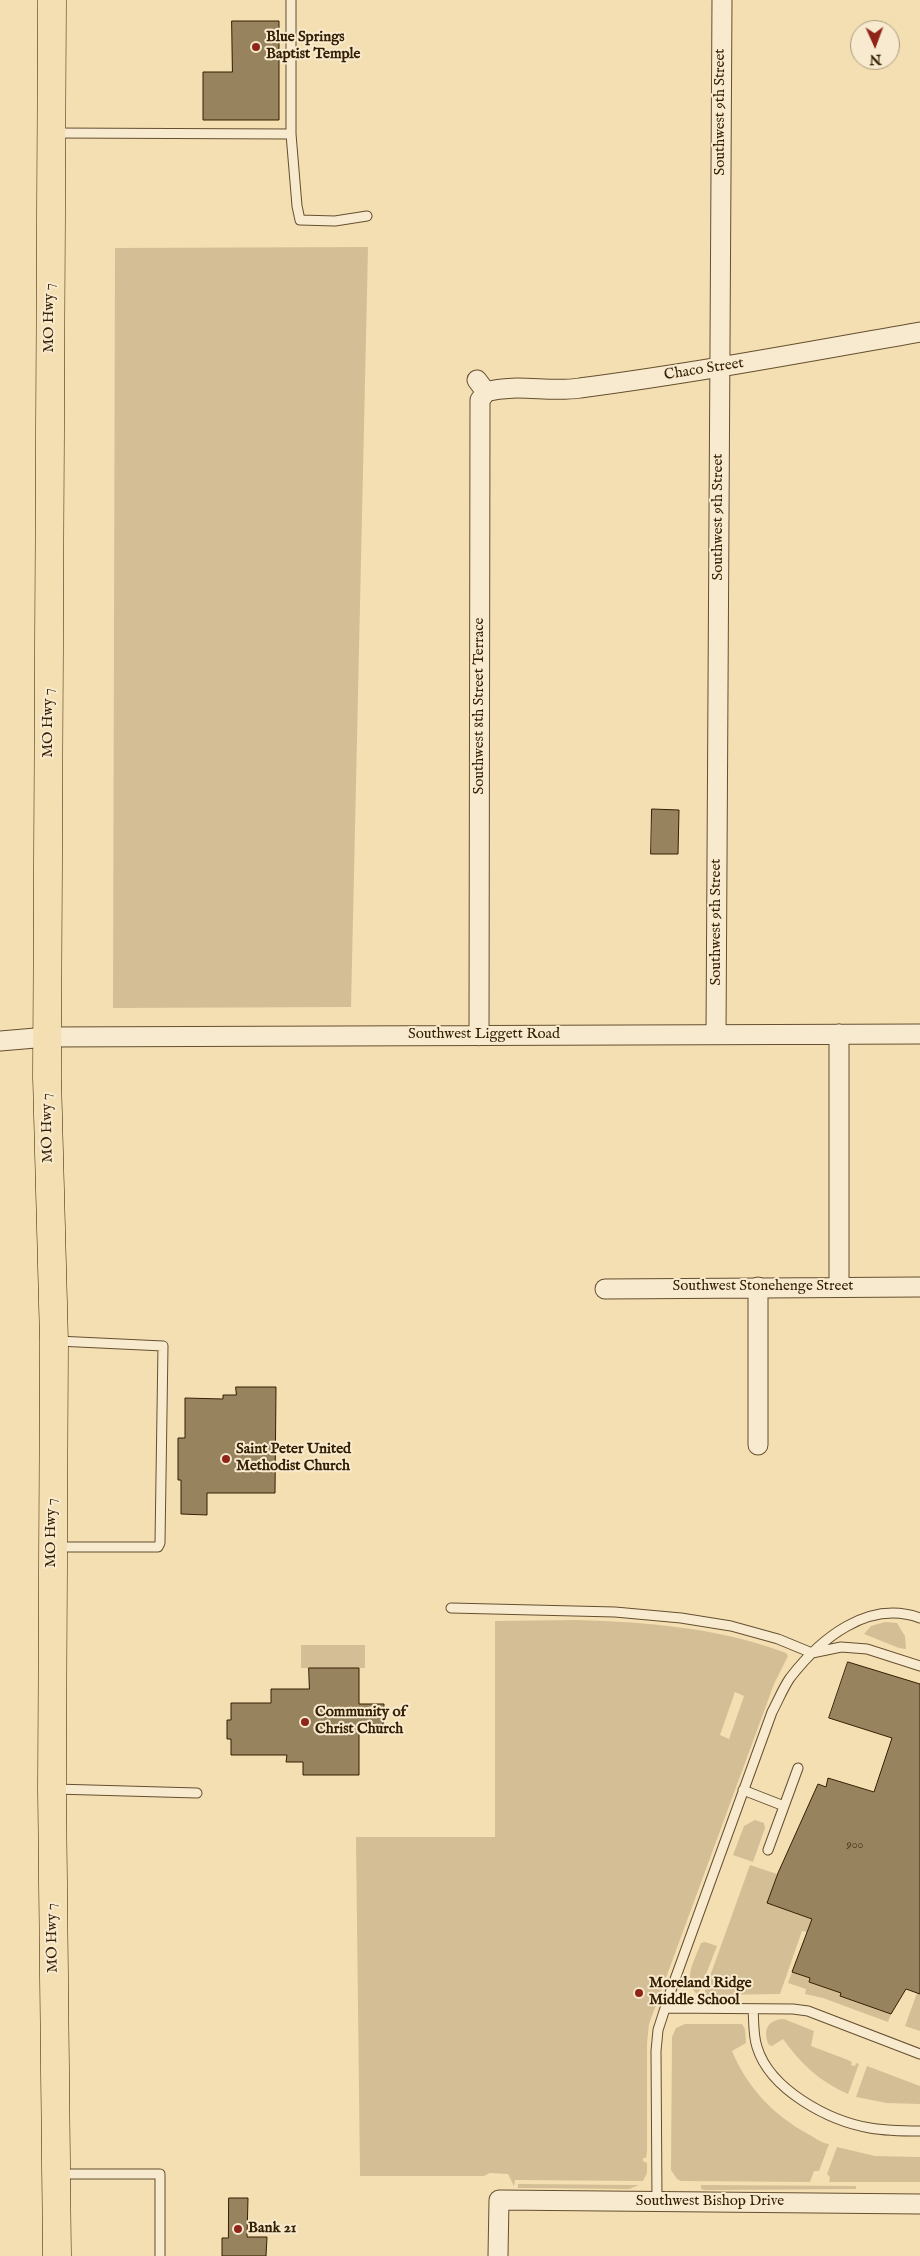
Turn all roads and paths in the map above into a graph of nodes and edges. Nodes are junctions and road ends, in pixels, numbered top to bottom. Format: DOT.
graph roads {
  1 [pos="52,0"];
  2 [pos="292,0"];
  3 [pos="722,0"];
  4 [pos="51,133"];
  5 [pos="291,134"];
  6 [pos="367,216"];
  7 [pos="920,332"];
  8 [pos="720,368"];
  9 [pos="482,386"];
  10 [pos="716,1034"];
  11 [pos="839,1034"];
  12 [pos="920,1034"];
  13 [pos="479,1036"];
  14 [pos="47,1037"];
  15 [pos="0,1041"];
  16 [pos="839,1286"];
  17 [pos="758,1287"];
  18 [pos="920,1287"];
  19 [pos="605,1288"];
  20 [pos="54,1341"];
  21 [pos="758,1445"];
  22 [pos="52,1546"];
  23 [pos="451,1608"];
  24 [pos="920,1618"];
  25 [pos="812,1653"];
  26 [pos="920,1666"];
  27 [pos="798,1768"];
  28 [pos="52,1789"];
  29 [pos="743,1790"];
  30 [pos="197,1793"];
  31 [pos="784,1806"];
  32 [pos="768,1850"];
  33 [pos="665,2008"];
  34 [pos="753,2008"];
  35 [pos="920,2054"];
  36 [pos="920,2131"];
  37 [pos="55,2174"];
  38 [pos="657,2202"];
  39 [pos="920,2204"];
  40 [pos="57,2256"];
  41 [pos="160,2256"];
  42 [pos="498,2256"];
  1 -- 4 [label="main road, MO Hwy 7"];
  2 -- 5 [label="lane"];
  3 -- 8 [label="street, Southwest 9th Street"];
  4 -- 5 [label="lane"];
  4 -- 14 [label="main road, MO Hwy 7"];
  5 -- 6 [label="lane"];
  7 -- 8 [label="street, Chaco Street"];
  8 -- 9 [label="street, Chaco Street"];
  8 -- 10 [label="street, Southwest 9th Street"];
  9 -- 13 [label="street, Southwest 8th Street Terrace"];
  10 -- 11 [label="street, Southwest Liggett Road"];
  10 -- 13 [label="street, Southwest Liggett Road"];
  11 -- 12 [label="street, Southwest Liggett Road"];
  11 -- 16 [label="street"];
  13 -- 14 [label="street, Southwest Liggett Road"];
  14 -- 15 [label="street, Southwest Liggett Road"];
  14 -- 20 [label="main road, MO Hwy 7"];
  16 -- 17 [label="street, Southwest Stonehenge Street"];
  16 -- 18 [label="street, Southwest Stonehenge Street"];
  17 -- 19 [label="street, Southwest Stonehenge Street"];
  17 -- 21 [label="street"];
  20 -- 22 [label="main road, MO Hwy 7"];
  20 -- 22 [label="lane"];
  22 -- 28 [label="main road, MO Hwy 7"];
  23 -- 25 [label="lane"];
  24 -- 25 [label="lane"];
  25 -- 26 [label="lane"];
  25 -- 29 [label="lane"];
  27 -- 31 [label="lane"];
  28 -- 30 [label="lane"];
  28 -- 37 [label="main road, MO Hwy 7"];
  29 -- 31 [label="lane"];
  29 -- 33 [label="lane"];
  31 -- 32 [label="lane"];
  33 -- 34 [label="lane"];
  33 -- 38 [label="lane"];
  34 -- 35 [label="lane"];
  34 -- 36 [label="lane"];
  37 -- 40 [label="main road, MO Hwy 7"];
  37 -- 41 [label="lane"];
  38 -- 39 [label="street, Southwest Bishop Drive"];
  38 -- 42 [label="street, Southwest Bishop Drive"];
}
